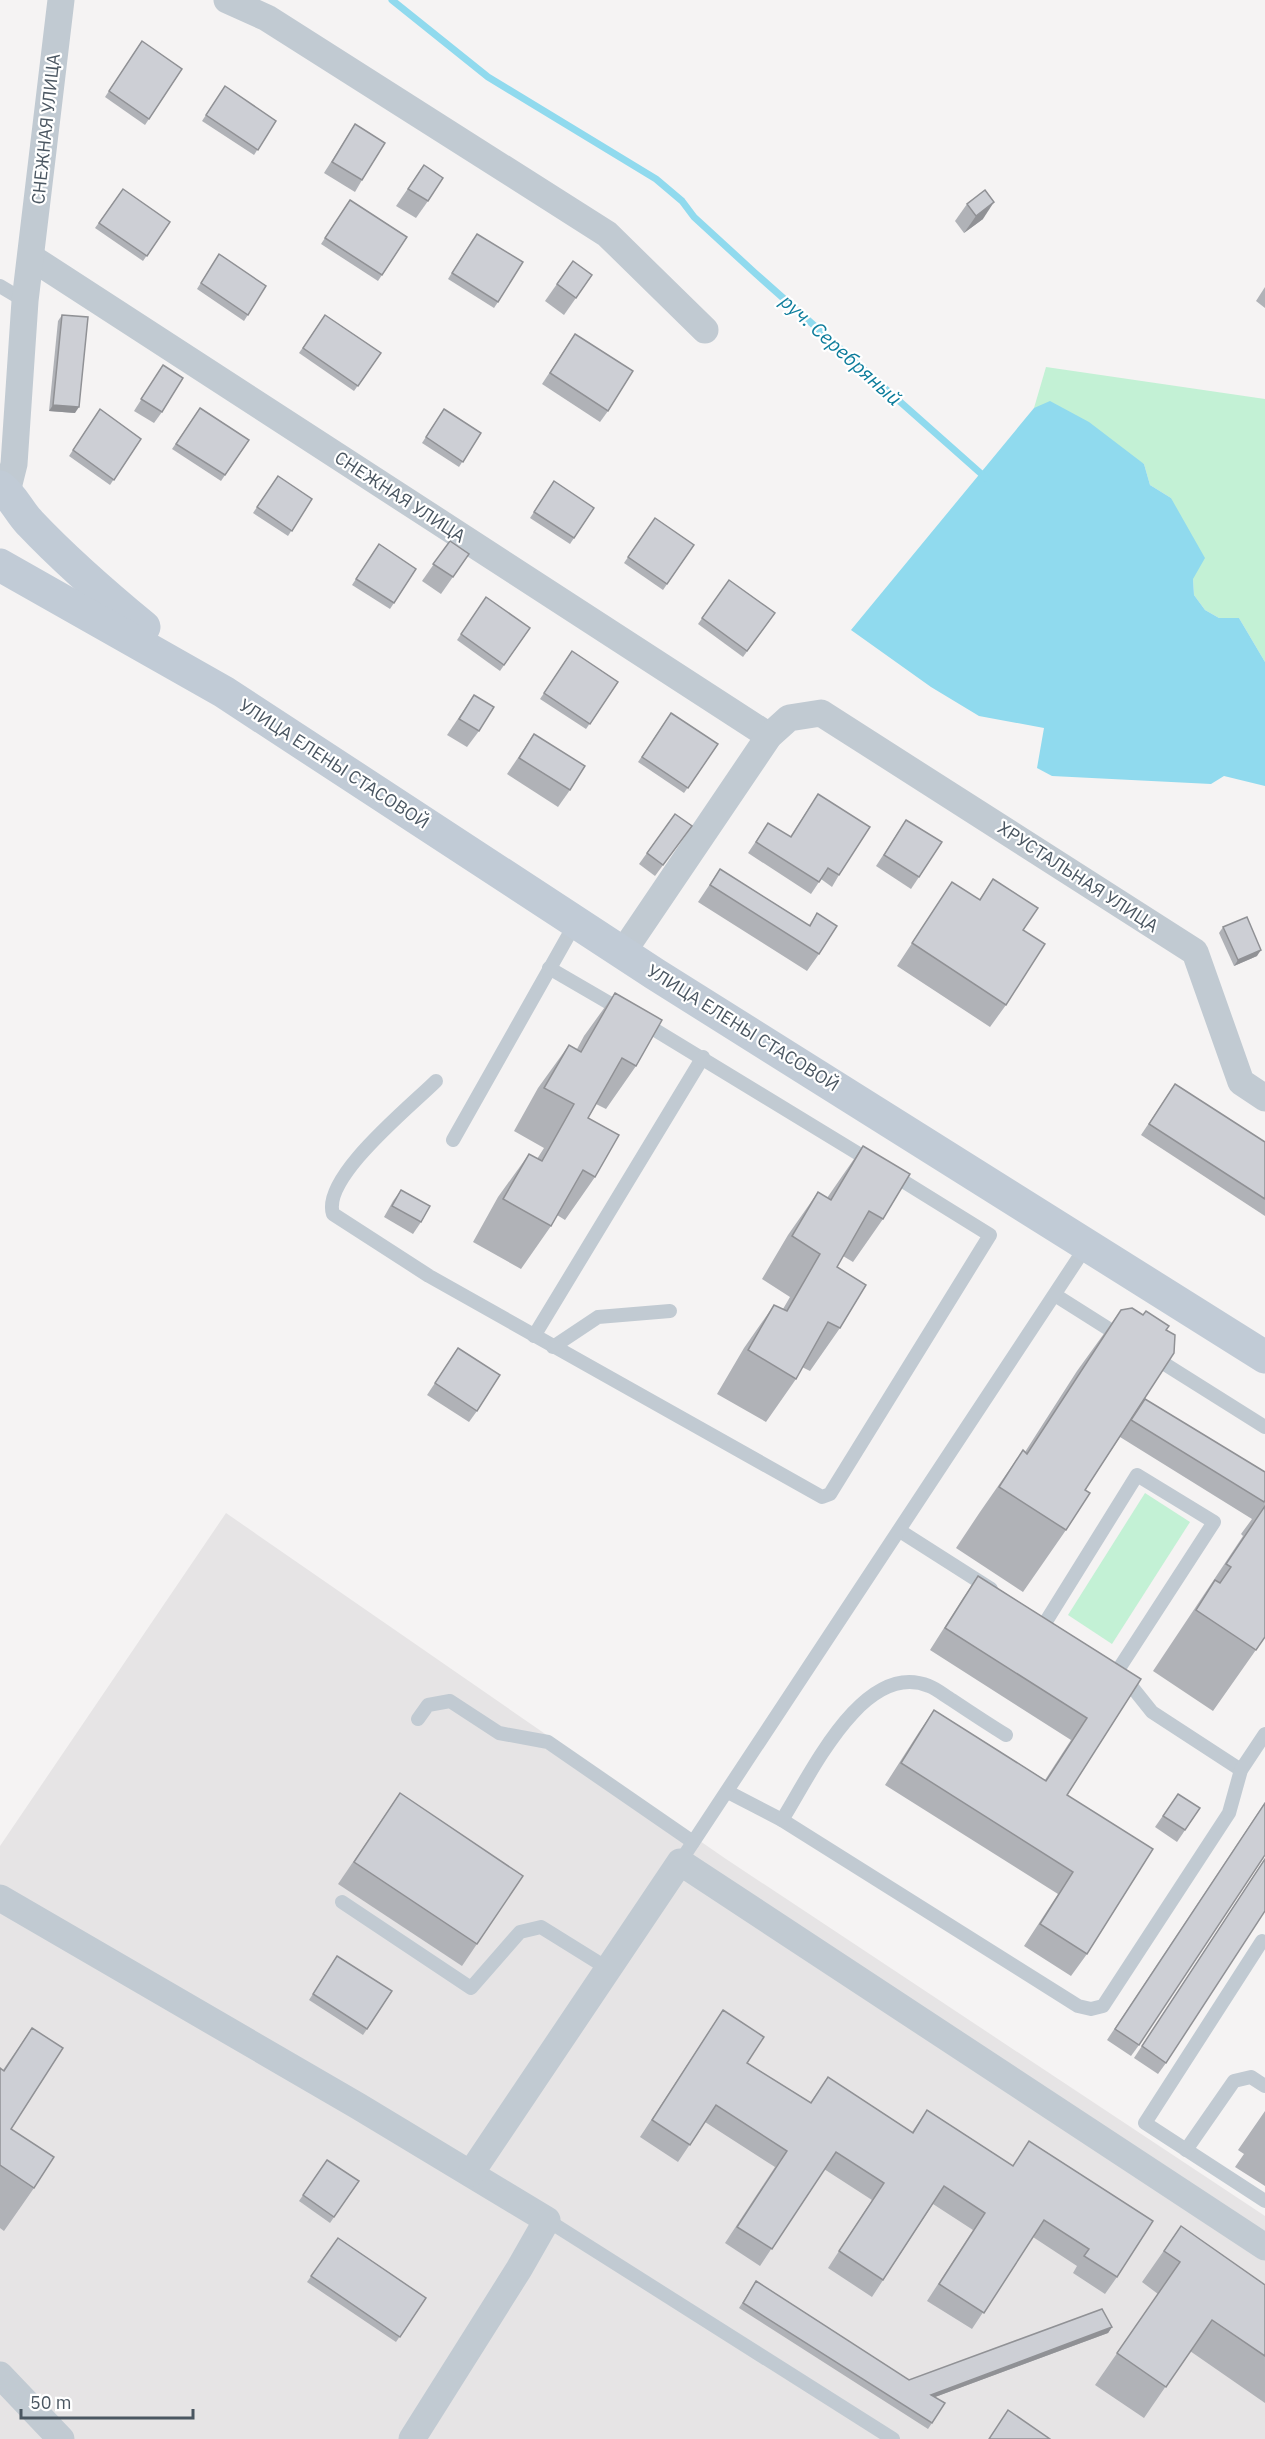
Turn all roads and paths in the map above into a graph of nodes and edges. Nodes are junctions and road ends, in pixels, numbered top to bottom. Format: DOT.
graph roads {
  1 [pos="61,0"];
  2 [pos="227,0"];
  3 [pos="32,258"];
  4 [pos="0,286"];
  5 [pos="25,301"];
  6 [pos="705,330"];
  7 [pos="4,490"];
  8 [pos="0,565"];
  9 [pos="225,692"];
  10 [pos="769,736"];
  11 [pos="576,922"];
  12 [pos="623,952"];
  13 [pos="549,968"];
  14 [pos="703,1057"];
  15 [pos="436,1082"];
  16 [pos="1265,1098"];
  17 [pos="453,1140"];
  18 [pos="1088,1245"];
  19 [pos="1055,1295"];
  20 [pos="670,1311"];
  21 [pos="534,1336"];
  22 [pos="553,1347"];
  23 [pos="1265,1357"];
  24 [pos="1265,1427"];
  25 [pos="900,1531"];
  26 [pos="1006,1599"];
  27 [pos="1044,1623"];
  28 [pos="418,1719"];
  29 [pos="1265,1734"];
  30 [pos="1006,1736"];
  31 [pos="1241,1770"];
  32 [pos="728,1792"];
  33 [pos="782,1820"];
  34 [pos="687,1852"];
  35 [pos="0,1898"];
  36 [pos="342,1902"];
  37 [pos="1262,1941"];
  38 [pos="607,1968"];
  39 [pos="1265,2086"];
  40 [pos="1186,2150"];
  41 [pos="471,2173"];
  42 [pos="1265,2201"];
  43 [pos="547,2220"];
  44 [pos="1265,2247"];
  45 [pos="0,2376"];
  46 [pos="61,2439"];
  47 [pos="412,2439"];
  48 [pos="893,2439"];
  1 -- 3 [label="street, СНЕЖНАЯ УЛИЦА"];
  2 -- 6 [label="street"];
  3 -- 5 [label="street, СНЕЖНАЯ УЛИЦА"];
  3 -- 10 [label="street, СНЕЖНАЯ УЛИЦА"];
  4 -- 5 [label="lane"];
  5 -- 7 [label="street, СНЕЖНАЯ УЛИЦА"];
  7 -- 9 [label="main road, УЛИЦА ЕЛЕНЫ СТАСОВОЙ"];
  8 -- 9 [label="main road, УЛИЦА ЕЛЕНЫ СТАСОВОЙ"];
  9 -- 11 [label="main road, УЛИЦА ЕЛЕНЫ СТАСОВОЙ"];
  10 -- 12 [label="street"];
  10 -- 16 [label="street, ХРУСТАЛЬНАЯ УЛИЦА"];
  11 -- 12 [label="main road, УЛИЦА ЕЛЕНЫ СТАСОВОЙ"];
  11 -- 13 [label="lane"];
  12 -- 18 [label="main road, УЛИЦА ЕЛЕНЫ СТАСОВОЙ"];
  13 -- 14 [label="lane"];
  13 -- 17 [label="lane"];
  14 -- 21 [label="lane"];
  14 -- 22 [label="lane"];
  15 -- 21 [label="lane"];
  18 -- 19 [label="lane"];
  18 -- 23 [label="main road, УЛИЦА ЕЛЕНЫ СТАСОВОЙ"];
  19 -- 24 [label="lane"];
  19 -- 25 [label="lane"];
  20 -- 22 [label="lane"];
  21 -- 22 [label="lane"];
  25 -- 26 [label="lane"];
  25 -- 32 [label="lane"];
  27 -- 31 [label="lane"];
  28 -- 34 [label="lane"];
  29 -- 31 [label="lane"];
  30 -- 33 [label="lane"];
  31 -- 33 [label="lane"];
  32 -- 33 [label="lane"];
  32 -- 34 [label="lane"];
  34 -- 38 [label="street"];
  34 -- 44 [label="street"];
  35 -- 41 [label="street"];
  36 -- 38 [label="lane"];
  37 -- 40 [label="lane"];
  38 -- 41 [label="street"];
  39 -- 40 [label="lane"];
  40 -- 42 [label="lane"];
  41 -- 43 [label="street"];
  43 -- 47 [label="street"];
  43 -- 48 [label="lane"];
  45 -- 46 [label="street"];
}
